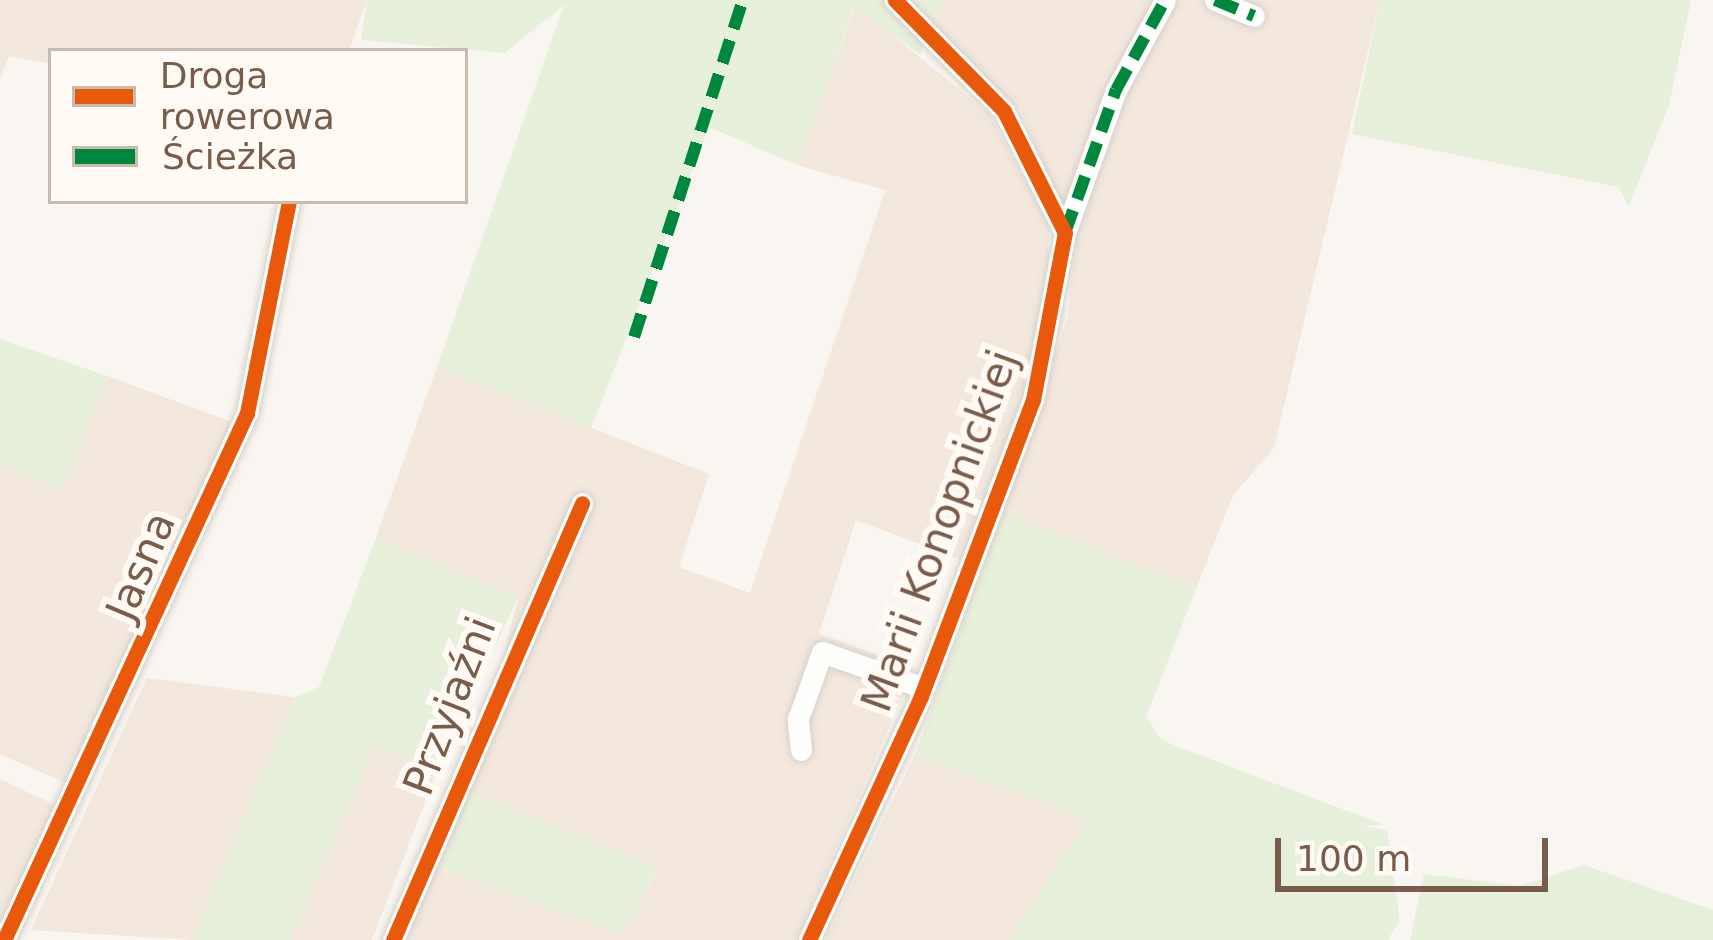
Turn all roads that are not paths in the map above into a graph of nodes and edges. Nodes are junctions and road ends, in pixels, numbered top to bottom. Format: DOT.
graph roads {
  1 [pos="895,0"];
  2 [pos="1165,0"];
  3 [pos="1215,0"];
  4 [pos="1254,16"];
  5 [pos="288,204"];
  6 [pos="1065,233"];
  7 [pos="582,502"];
  8 [pos="924,688"];
  9 [pos="801,749"];
  10 [pos="4,940"];
  11 [pos="393,940"];
  12 [pos="809,940"];
  1 -- 6 [label="street"];
  2 -- 6 [label="street, Marii Konopnickiej"];
  3 -- 4 [label="street"];
  5 -- 10 [label="street, Jasna"];
  6 -- 8 [label="street, Marii Konopnickiej"];
  7 -- 11 [label="street, Przyjaźni"];
  8 -- 9 [label="street"];
  8 -- 12 [label="street, Marii Konopnickiej"];
}
